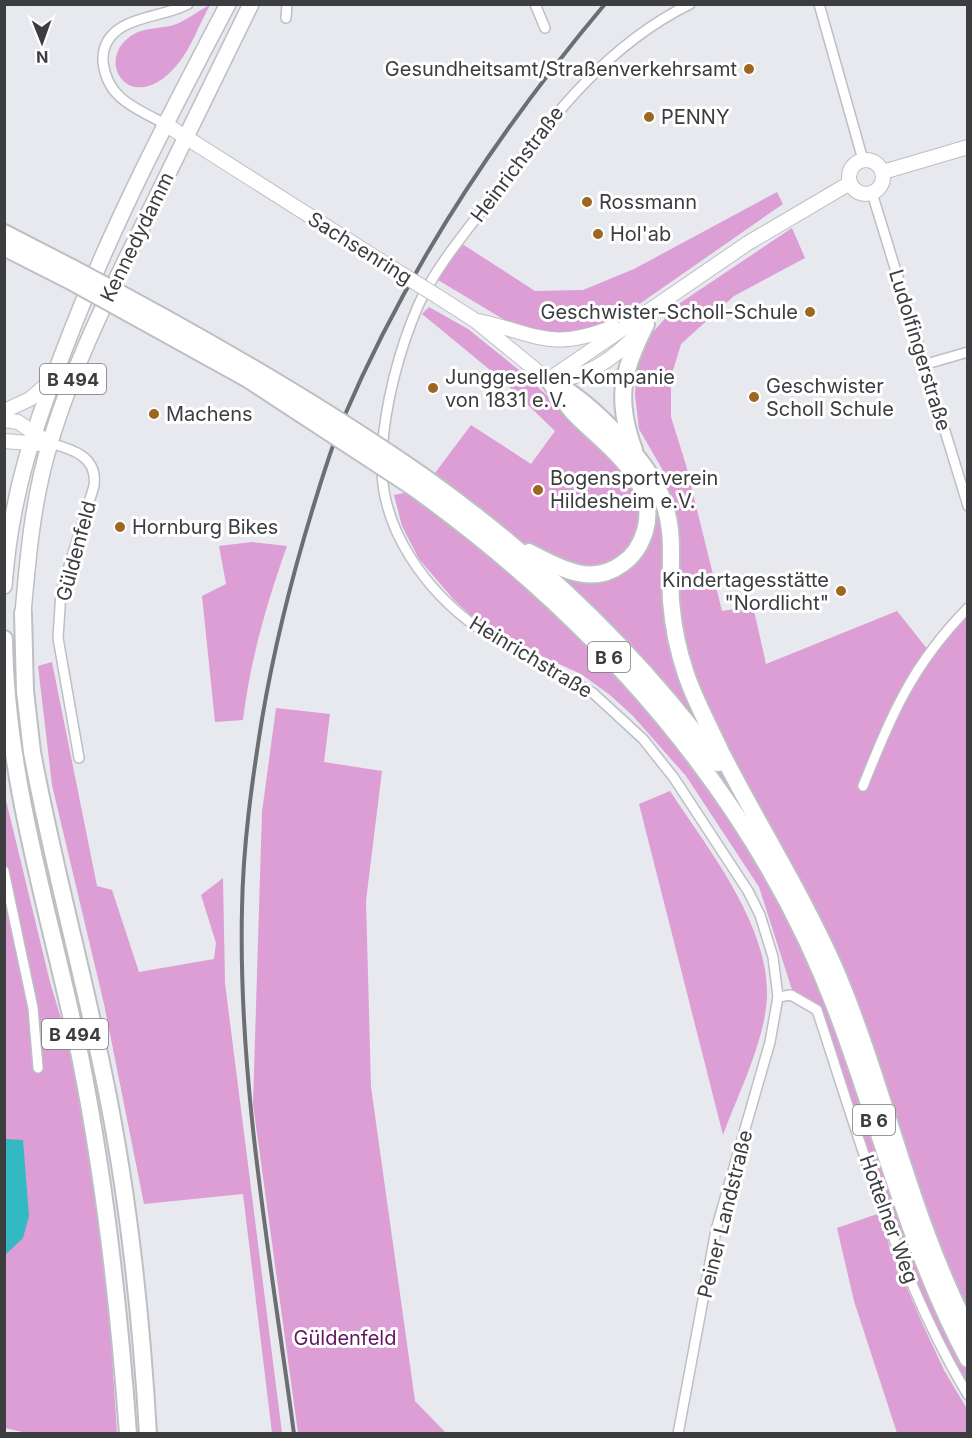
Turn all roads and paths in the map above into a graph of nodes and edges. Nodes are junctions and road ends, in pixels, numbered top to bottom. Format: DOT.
graph roads {
  1 [pos="188,4"];
  2 [pos="228,4"];
  3 [pos="251,4"];
  4 [pos="287,4"];
  5 [pos="534,4"];
  6 [pos="690,4"];
  7 [pos="819,4"];
  8 [pos="286,18"];
  9 [pos="545,28"];
  10 [pos="165,124"];
  11 [pos="186,137"];
  12 [pos="968,147"];
  13 [pos="863,160"];
  14 [pos="883,172"];
  15 [pos="850,183"];
  16 [pos="872,194"];
  17 [pos="4,232"];
  18 [pos="4,247"];
  19 [pos="72,274"];
  20 [pos="476,321"];
  21 [pos="641,322"];
  22 [pos="968,352"];
  23 [pos="924,365"];
  24 [pos="53,379"];
  25 [pos="548,380"];
  26 [pos="4,411"];
  27 [pos="4,420"];
  28 [pos="31,437"];
  29 [pos="4,441"];
  30 [pos="50,443"];
  31 [pos="635,453"];
  32 [pos="417,481"];
  33 [pos="968,506"];
  34 [pos="492,528"];
  35 [pos="4,586"];
  36 [pos="968,608"];
  37 [pos="23,613"];
  38 [pos="4,639"];
  39 [pos="79,758"];
  40 [pos="864,786"];
  41 [pos="753,813"];
  42 [pos="772,860"];
  43 [pos="4,871"];
  44 [pos="783,878"];
  45 [pos="778,997"];
  46 [pos="38,1068"];
  47 [pos="968,1329"];
  48 [pos="968,1359"];
  49 [pos="968,1395"];
  50 [pos="128,1434"];
  51 [pos="148,1434"];
  52 [pos="678,1434"];
  1 -- 10 [label="street"];
  2 -- 10 [label="main road, Kennedydamm"];
  3 -- 11 [label="main road, Kennedydamm"];
  4 -- 8 [label="street"];
  5 -- 9 [label="street"];
  6 -- 45 [label="street, Heinrichstraße"];
  7 -- 13 [label="street"];
  10 -- 11 [label="street, Sachsenring"];
  10 -- 24 [label="main road, Kennedydamm / B 494"];
  11 -- 20 [label="street, Sachsenring, bridge"];
  11 -- 30 [label="main road, Kennedydamm / B 494"];
  12 -- 14 [label="street"];
  13 -- 14 [label="street"];
  13 -- 15 [label="street"];
  14 -- 16 [label="street"];
  15 -- 16 [label="street"];
  15 -- 21 [label="street"];
  16 -- 23 [label="street, Ludolfingerstraße"];
  17 -- 19 [label="highway, B 6"];
  18 -- 19 [label="highway, B 6"];
  19 -- 32 [label="highway, B 6, bridge"];
  20 -- 21 [label="street"];
  20 -- 25 [label="street, Sachsenring"];
  21 -- 25 [label="street"];
  21 -- 31 [label="highway"];
  22 -- 23 [label="street"];
  23 -- 33 [label="street, Ludolfingerstraße"];
  24 -- 26 [label="street"];
  24 -- 28 [label="main road, Kennedydamm / B 494"];
  25 -- 31 [label="highway"];
  25 -- 34 [label="highway"];
  27 -- 28 [label="street"];
  28 -- 29 [label="street"];
  28 -- 30 [label="street"];
  28 -- 35 [label="main road, B 494"];
  30 -- 37 [label="main road, Kennedydamm / B 494"];
  30 -- 39 [label="street, Güldenfeld"];
  31 -- 41 [label="highway"];
  32 -- 34 [label="highway, B 6"];
  32 -- 42 [label="highway, B 6"];
  34 -- 41 [label="highway, B 6"];
  36 -- 40 [label="street"];
  37 -- 51 [label="highway, B 494"];
  38 -- 50 [label="highway, B 494"];
  41 -- 42 [label="highway, B 6"];
  42 -- 44 [label="highway, B 6"];
  43 -- 46 [label="street"];
  44 -- 47 [label="highway, B 6"];
  44 -- 48 [label="highway, B 6"];
  45 -- 49 [label="street, Hottelner Weg"];
  45 -- 52 [label="street, Peiner Landstraße"];
}
